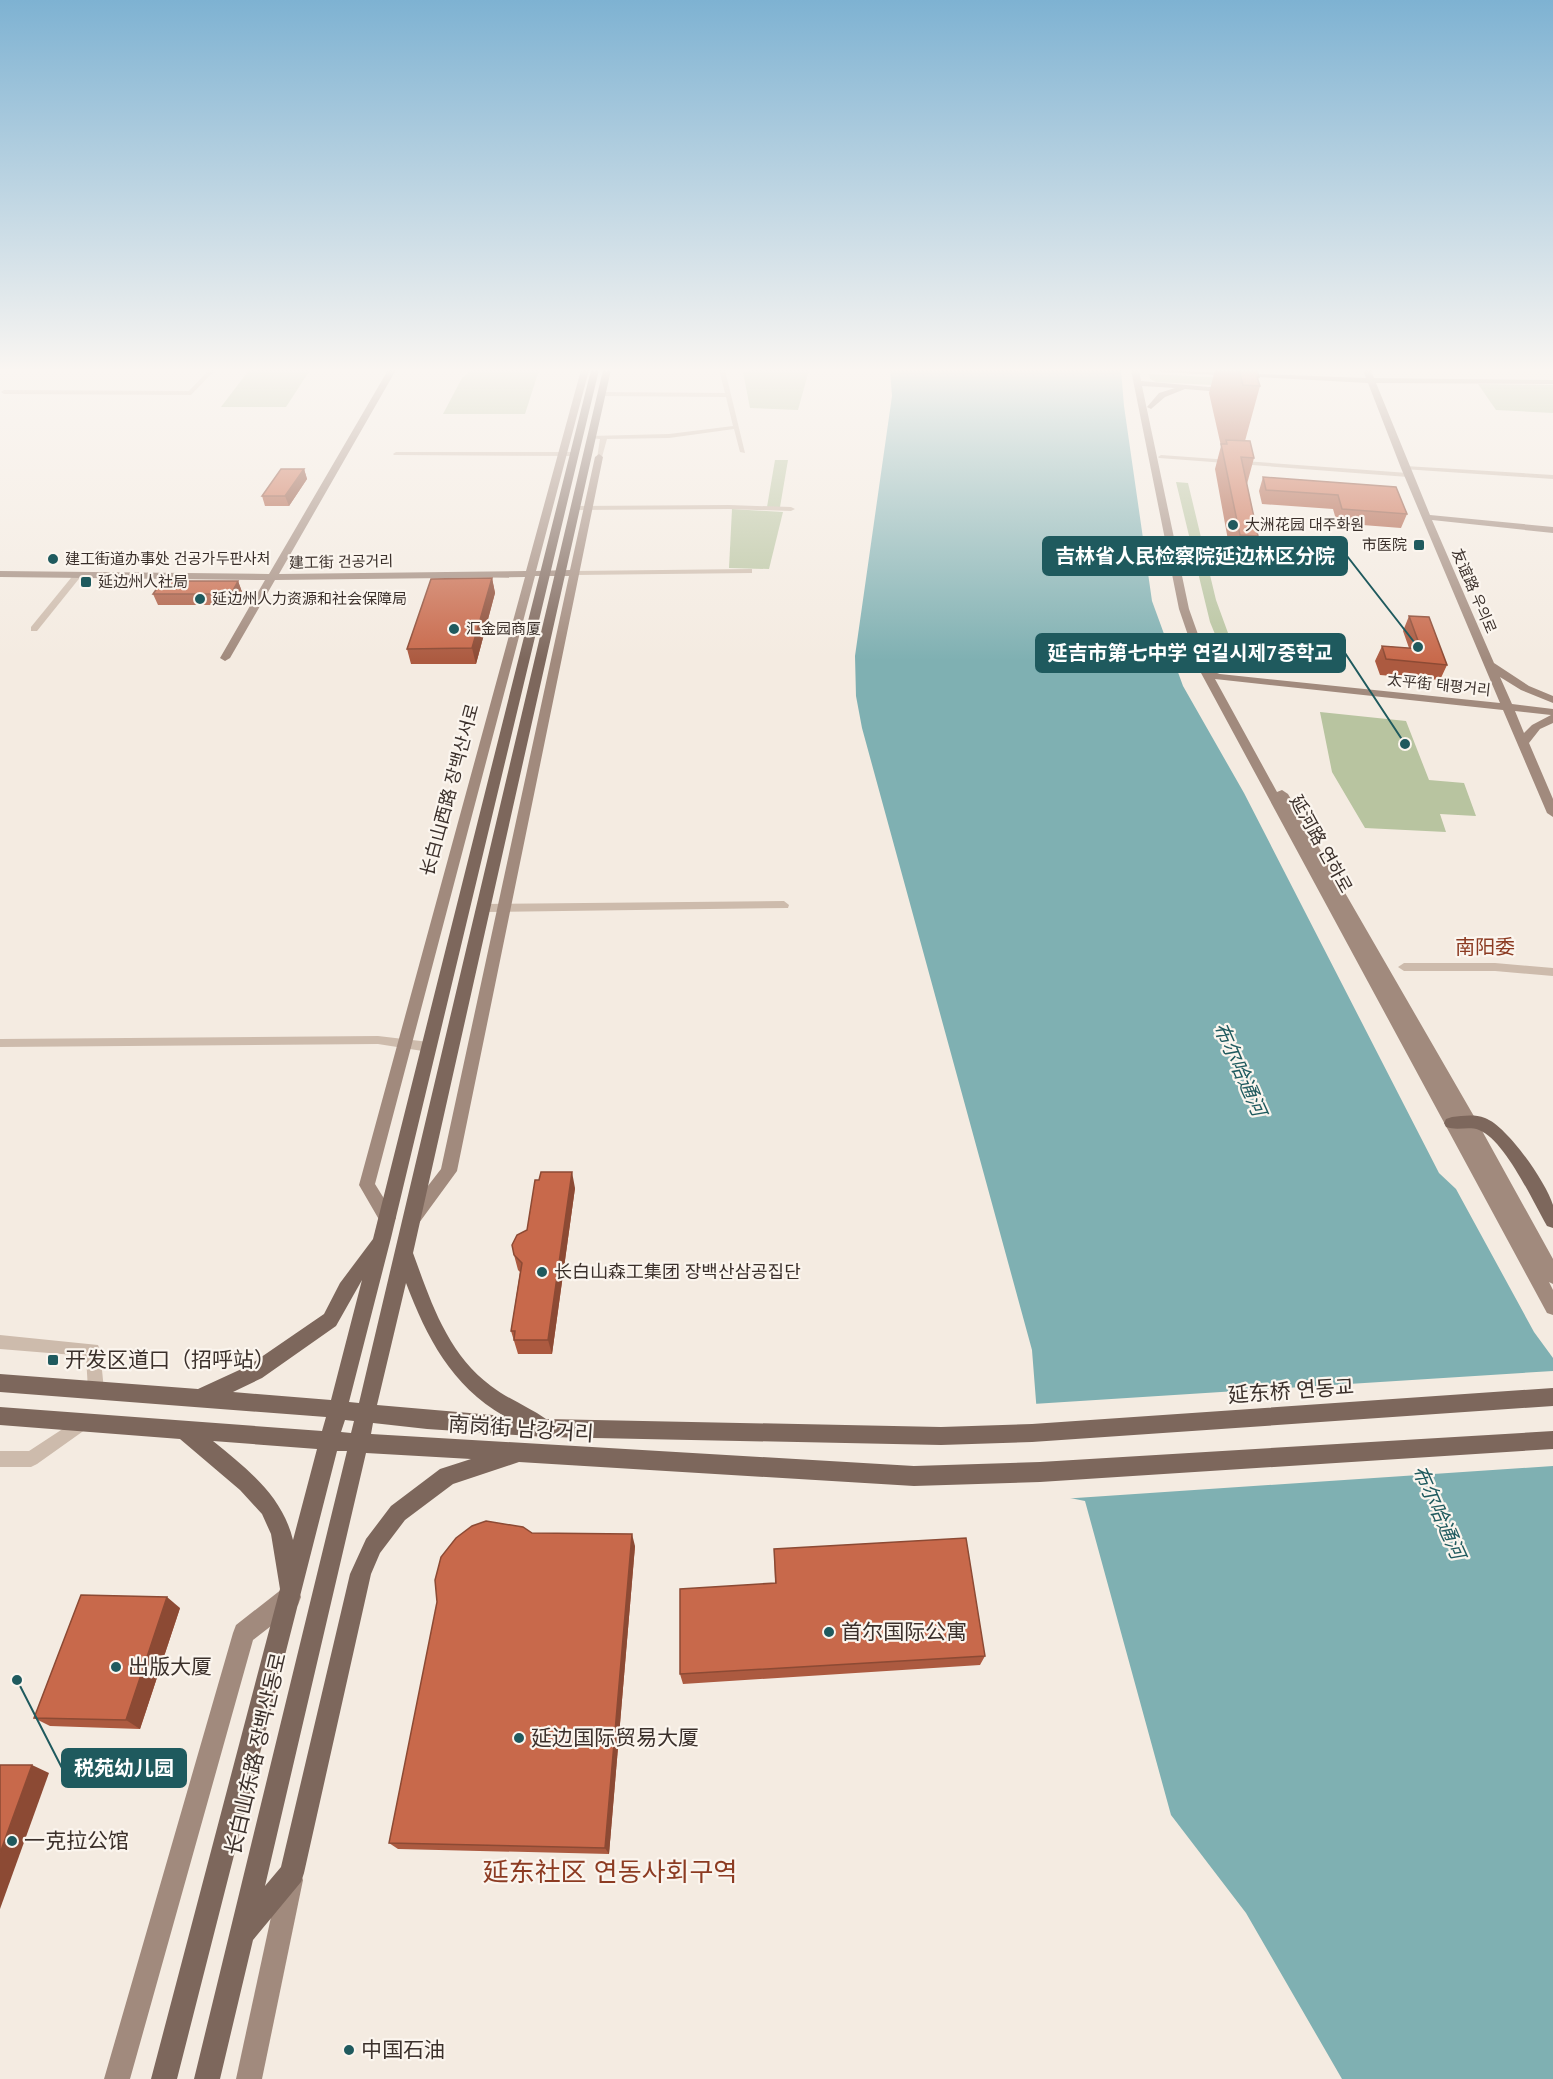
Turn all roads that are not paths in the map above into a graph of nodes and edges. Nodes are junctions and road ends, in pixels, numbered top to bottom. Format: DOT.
graph roads {
  1 [pos="336,467"];
  2 [pos="566,467"];
  3 [pos="588,467"];
  4 [pos="592,467"];
  5 [pos="1157,467"];
  6 [pos="1163,467"];
  7 [pos="1325,467"];
  8 [pos="1404,467"];
  9 [pos="1406,472"];
  10 [pos="1553,477"];
  11 [pos="575,508"];
  12 [pos="589,508"];
  13 [pos="791,509"];
  14 [pos="1426,517"];
  15 [pos="1553,530"];
  16 [pos="749,571"];
  17 [pos="575,573"];
  18 [pos="0,574"];
  19 [pos="537,574"];
  20 [pos="559,574"];
  21 [pos="78,576"];
  22 [pos="272,577"];
  23 [pos="34,629"];
  24 [pos="225,658"];
  25 [pos="1488,664"];
  26 [pos="1213,673"];
  27 [pos="1553,702"];
  28 [pos="1504,703"];
  29 [pos="1553,712"];
  30 [pos="1553,718"];
  31 [pos="1522,743"];
  32 [pos="1553,813"];
  33 [pos="784,905"];
  34 [pos="483,908"];
  35 [pos="504,908"];
  36 [pos="1404,967"];
  37 [pos="1553,972"];
  38 [pos="0,1042"];
  39 [pos="404,1043"];
  40 [pos="429,1047"];
  41 [pos="1469,1122"];
  42 [pos="1452,1123"];
  43 [pos="387,1218"];
  44 [pos="413,1218"];
  45 [pos="1553,1221"];
  46 [pos="382,1238"];
  47 [pos="404,1253"];
  48 [pos="1553,1276"];
  49 [pos="1553,1307"];
  50 [pos="0,1342"];
  51 [pos="0,1383"];
  52 [pos="96,1390"];
  53 [pos="1553,1397"];
  54 [pos="197,1398"];
  55 [pos="339,1409"];
  56 [pos="366,1412"];
  57 [pos="0,1416"];
  58 [pos="84,1422"];
  59 [pos="546,1428"];
  60 [pos="183,1429"];
  61 [pos="1032,1433"];
  62 [pos="1553,1440"];
  63 [pos="330,1441"];
  64 [pos="358,1442"];
  65 [pos="522,1454"];
  66 [pos="0,1459"];
  67 [pos="290,1597"];
  68 [pos="292,1873"];
  69 [pos="242,1934"];
  70 [pos="117,2079"];
  71 [pos="164,2079"];
  72 [pos="207,2079"];
  73 [pos="249,2079"];
  1 -- 22 [label="main road"];
  2 -- 19 [label="main road, 长白山西路 장백산서로"];
  3 -- 11 [label="main road"];
  4 -- 12 [label="main road"];
  5 -- 26 [label="main road, 延河路 연하로"];
  6 -- 26 [label="main road, 延河路 연하로"];
  7 -- 9 [label="street"];
  8 -- 9 [label="main road, 友谊路 우의로"];
  9 -- 10 [label="street"];
  9 -- 14 [label="main road, 友谊路 우의로"];
  11 -- 12 [label="street"];
  11 -- 20 [label="main road"];
  12 -- 13 [label="street"];
  12 -- 17 [label="main road"];
  14 -- 15 [label="main road"];
  14 -- 25 [label="main road, 友谊路 우의로"];
  16 -- 17 [label="street"];
  17 -- 20 [label="main road, 建工街 건공거리"];
  17 -- 35 [label="main road"];
  18 -- 21 [label="main road, 建工街 건공거리"];
  19 -- 20 [label="main road, 建工街 건공거리"];
  19 -- 22 [label="main road, 建工街 건공거리"];
  19 -- 39 [label="main road, 长白山西路 장백산서로"];
  19 -- 40 [label="main road, 长白山西路 장백산서로"];
  20 -- 34 [label="main road"];
  21 -- 22 [label="main road, 建工街 건공거리"];
  21 -- 23 [label="street"];
  22 -- 24 [label="main road"];
  25 -- 27 [label="main road"];
  25 -- 28 [label="main road, 友谊路 우의로"];
  26 -- 28 [label="main road, 太平街 태평거리"];
  26 -- 41 [label="main road, 延河路 연하로"];
  26 -- 42 [label="main road, 延河路 연하로"];
  27 -- 28 [label="main road, 太平街 태평거리"];
  28 -- 29 [label="main road, 太平街 태평거리"];
  28 -- 31 [label="main road, 友谊路 우의로"];
  30 -- 31 [label="main road"];
  31 -- 32 [label="main road, 友谊路 우의로"];
  33 -- 35 [label="street"];
  34 -- 35 [label="street"];
  34 -- 44 [label="main road"];
  35 -- 44 [label="main road"];
  36 -- 37 [label="street"];
  38 -- 39 [label="street"];
  39 -- 40 [label="street"];
  39 -- 43 [label="main road, 长白山西路 장백산서로"];
  40 -- 43 [label="main road, 长白山西路 장백산서로"];
  41 -- 42 [label="main road"];
  41 -- 45 [label="main road"];
  41 -- 48 [label="main road, 延河路 연하로"];
  42 -- 49 [label="main road, 延河路 연하로"];
  43 -- 46 [label="main road, 长白山西路 장백산서로"];
  44 -- 47 [label="main road"];
  46 -- 54 [label="main road"];
  46 -- 55 [label="main road, 长白山西路 장백산서로"];
  47 -- 56 [label="main road"];
  47 -- 59 [label="main road"];
  50 -- 52 [label="street"];
  51 -- 52 [label="main road, 南岗街 남강거리"];
  52 -- 54 [label="main road, 南岗街 남강거리"];
  53 -- 61 [label="main road, 延东桥 연동교"];
  54 -- 55 [label="main road, 南岗街 남강거리"];
  55 -- 56 [label="main road, 南岗街 남강거리"];
  55 -- 63 [label="main road, 长白山西路 장백산서로"];
  56 -- 59 [label="main road, 南岗街 남강거리"];
  56 -- 64 [label="main road, 长白山东路 장백산동로"];
  57 -- 58 [label="main road, 南岗街 남강거리"];
  58 -- 60 [label="main road, 南岗街 남강거리"];
  58 -- 66 [label="street"];
  59 -- 61 [label="main road, 南岗街 남강거리"];
  60 -- 63 [label="main road, 南岗街 남강거리"];
  60 -- 67 [label="main road"];
  62 -- 65 [label="main road, 南岗街 남강거리"];
  63 -- 64 [label="main road, 南岗街 남강거리"];
  63 -- 67 [label="main road, 长白山东路 장백산동로"];
  64 -- 65 [label="main road, 南岗街 남강거리"];
  64 -- 69 [label="main road, 长白山东路 장백산동로"];
  65 -- 68 [label="main road"];
  67 -- 70 [label="main road, 长白山东路 장백산동로"];
  67 -- 71 [label="main road, 长白山东路 장백산동로"];
  68 -- 69 [label="main road"];
  68 -- 73 [label="main road"];
  69 -- 72 [label="main road, 长白山东路 장백산동로"];
}
